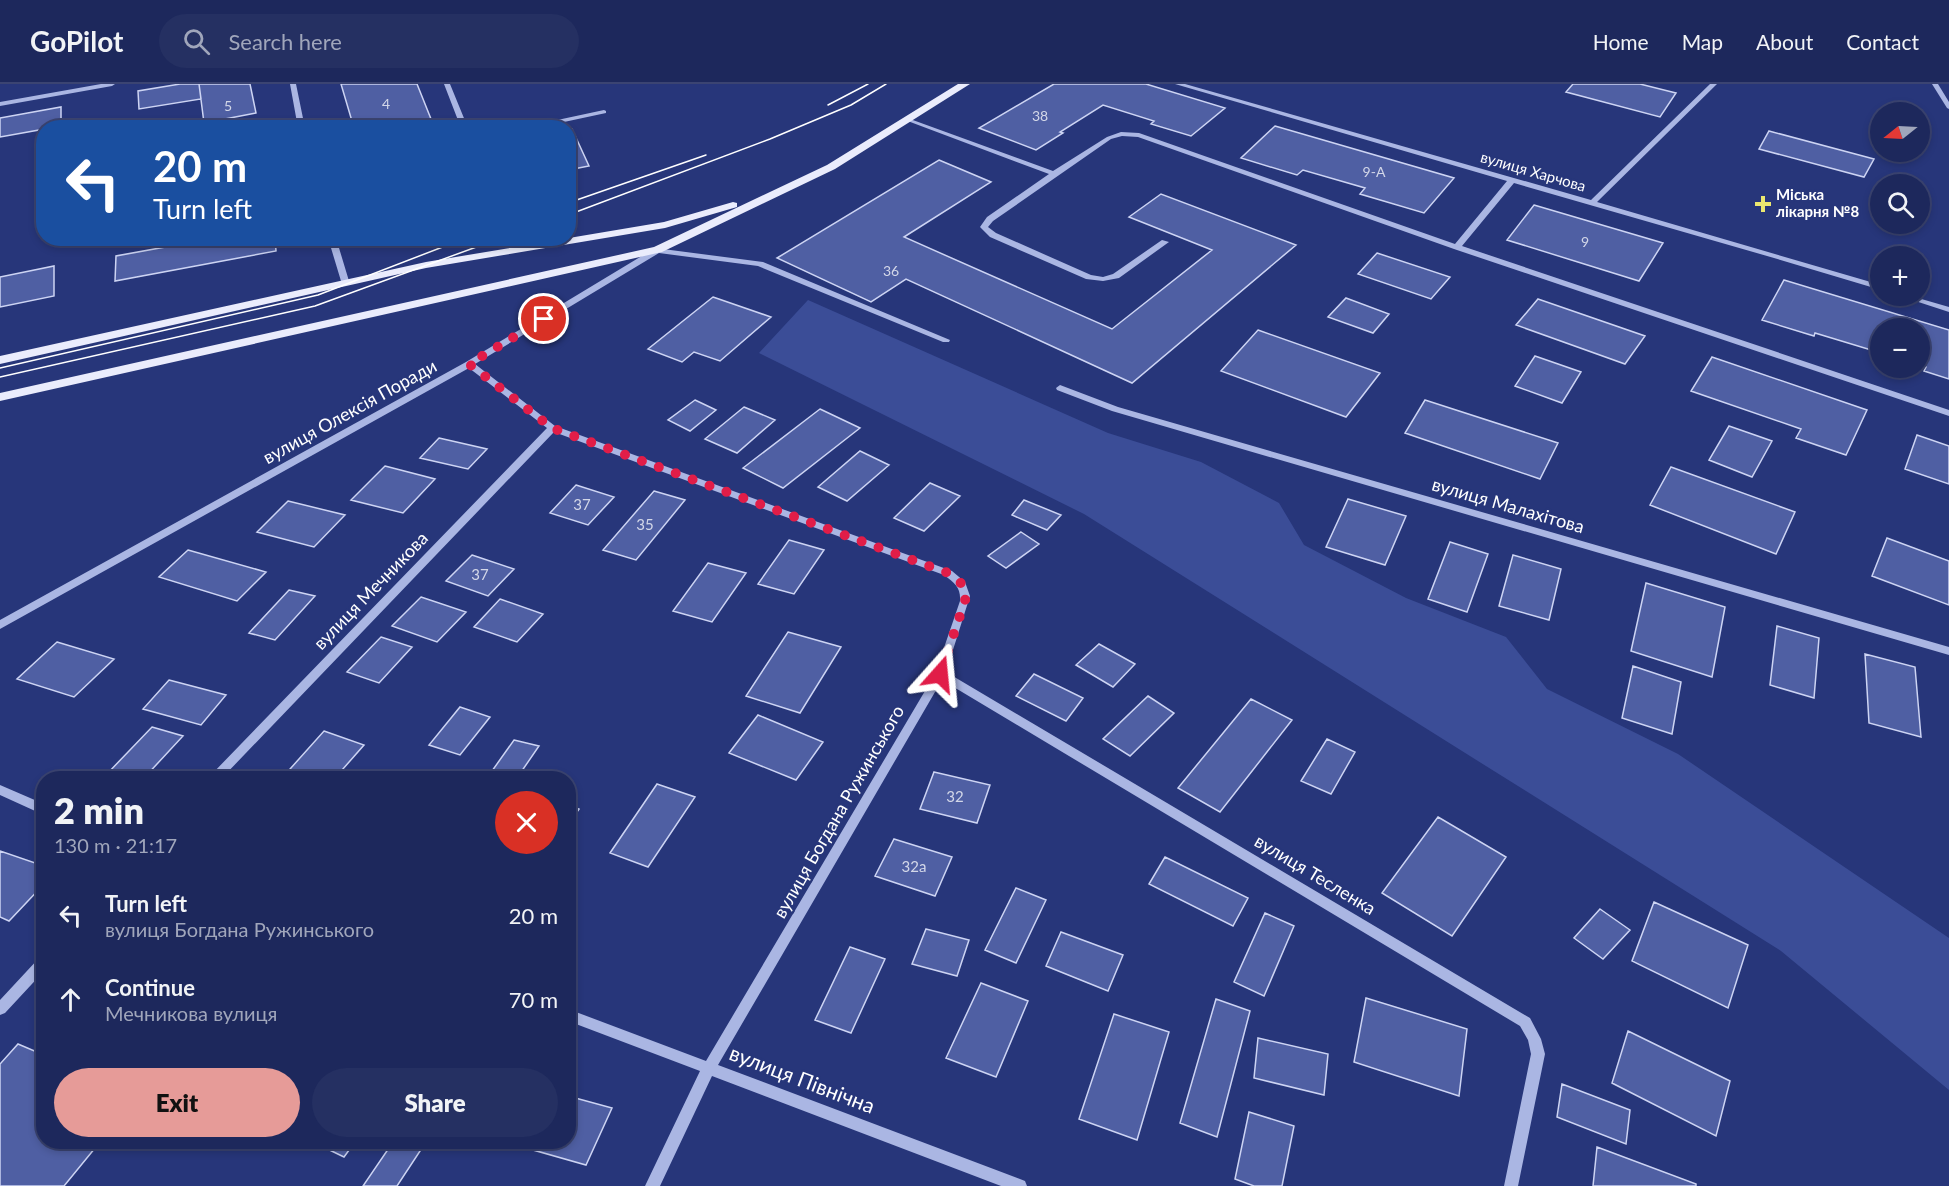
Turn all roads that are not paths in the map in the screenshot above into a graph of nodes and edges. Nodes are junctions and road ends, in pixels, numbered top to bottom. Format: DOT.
graph roads {
  1 [pos="112,84"];
  2 [pos="293,84"];
  3 [pos="447,84"];
  4 [pos="965,84"];
  5 [pos="1178,84"];
  6 [pos="1713,84"];
  7 [pos="1935,84"];
  8 [pos="0,104"];
  9 [pos="1949,107"];
  10 [pos="604,112"];
  11 [pos="301,120"];
  12 [pos="462,120"];
  13 [pos="564,120"];
  14 [pos="908,120"];
  15 [pos="831,167"];
  16 [pos="1054,174"];
  17 [pos="1512,180"];
  18 [pos="1592,203"];
  19 [pos="576,240"];
  20 [pos="1165,242"];
  21 [pos="334,246"];
  22 [pos="540,246"];
  23 [pos="1457,247"];
  24 [pos="658,250"];
  25 [pos="345,281"];
  26 [pos="1870,285"];
  27 [pos="1930,304"];
  28 [pos="1949,310"];
  29 [pos="946,340"];
  30 [pos="0,360"];
  31 [pos="469,364"];
  32 [pos="1060,388"];
  33 [pos="0,397"];
  34 [pos="1949,413"];
  35 [pos="552,428"];
  36 [pos="0,625"];
  37 [pos="1949,651"];
  38 [pos="940,674"];
  39 [pos="222,771"];
  40 [pos="0,790"];
  41 [pos="36,806"];
  42 [pos="36,971"];
  43 [pos="0,1009"];
  44 [pos="576,1018"];
  45 [pos="709,1068"];
  46 [pos="652,1186"];
  47 [pos="1020,1186"];
  48 [pos="1511,1186"];
  1 -- 8 [label="street"];
  2 -- 11 [label="street"];
  3 -- 12 [label="street"];
  4 -- 14 [label="main road, вулиця Олексія Поради"];
  5 -- 17 [label="street, вулиця Харчова"];
  6 -- 18 [label="street"];
  7 -- 9 [label="street"];
  10 -- 13 [label="street"];
  14 -- 15 [label="main road, вулиця Олексія Поради"];
  14 -- 16 [label="street"];
  15 -- 19 [label="main road"];
  15 -- 24 [label="main road, вулиця Олексія Поради"];
  16 -- 20 [label="street"];
  16 -- 23 [label="street"];
  17 -- 18 [label="street, вулиця Харчова"];
  17 -- 23 [label="street"];
  18 -- 26 [label="street, вулиця Харчова"];
  21 -- 25 [label="street"];
  22 -- 25 [label="main road"];
  23 -- 34 [label="street"];
  24 -- 29 [label="street"];
  24 -- 31 [label="street, вулиця Олексія Поради"];
  24 -- 33 [label="main road"];
  25 -- 30 [label="main road"];
  27 -- 28 [label="street"];
  31 -- 35 [label="street"];
  31 -- 36 [label="street, вулиця Олексія Поради"];
  32 -- 37 [label="street, вулиця Малахітова"];
  35 -- 38 [label="street, вулиця Богдана Ружинського"];
  35 -- 39 [label="street, вулиця Мечникова"];
  38 -- 45 [label="street, вулиця Богдана Ружинського"];
  38 -- 48 [label="street, вулиця Тесленка"];
  40 -- 41 [label="street"];
  42 -- 43 [label="street"];
  44 -- 45 [label="street, вулиця Північна"];
  45 -- 46 [label="street, вулиця Богдана Ружинського"];
  45 -- 47 [label="street, вулиця Північна"];
}
